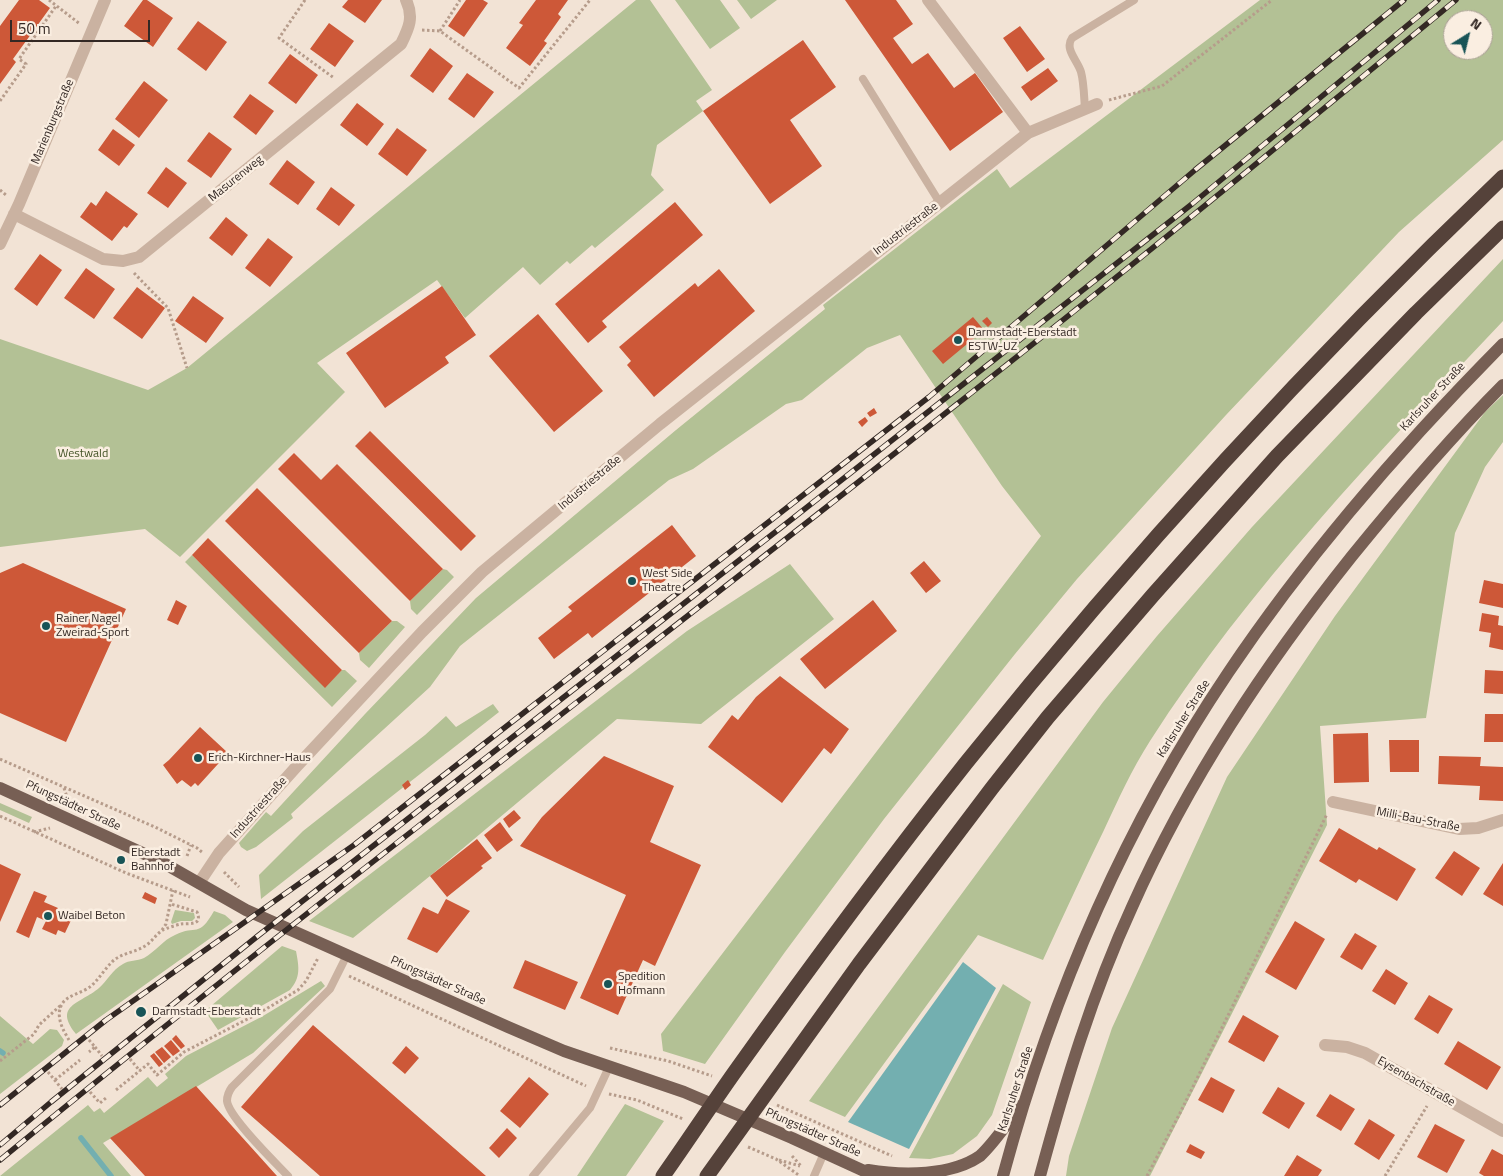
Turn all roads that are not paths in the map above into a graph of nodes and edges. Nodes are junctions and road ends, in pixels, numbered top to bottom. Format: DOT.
graph roads {
  1 [pos="105,0"];
  2 [pos="406,0"];
  3 [pos="928,0"];
  4 [pos="1134,0"];
  5 [pos="863,80"];
  6 [pos="1091,106"];
  7 [pos="1028,133"];
  8 [pos="1503,177"];
  9 [pos="940,202"];
  10 [pos="14,214"];
  11 [pos="1503,228"];
  12 [pos="0,244"];
  13 [pos="1503,344"];
  14 [pos="1503,385"];
  15 [pos="0,788"];
  16 [pos="1333,802"];
  17 [pos="1503,820"];
  18 [pos="199,883"];
  19 [pos="347,955"];
  20 [pos="1325,1045"];
  21 [pos="609,1067"];
  22 [pos="1026,1099"];
  23 [pos="1503,1131"];
  24 [pos="735,1145"];
  25 [pos="824,1153"];
  26 [pos="862,1172"];
  27 [pos="288,1176"];
  28 [pos="533,1176"];
  29 [pos="664,1176"];
  30 [pos="707,1176"];
  31 [pos="711,1176"];
  32 [pos="814,1176"];
  33 [pos="875,1176"];
  34 [pos="1003,1176"];
  35 [pos="1040,1176"];
  1 -- 10 [label="street, Marienburgstraße"];
  2 -- 10 [label="street, Masurenweg"];
  3 -- 7 [label="street"];
  4 -- 6 [label="lane"];
  5 -- 9 [label="lane"];
  6 -- 7 [label="street, Industriestraße"];
  7 -- 9 [label="street, Industriestraße"];
  8 -- 29 [label="highway"];
  9 -- 18 [label="street, Industriestraße"];
  10 -- 12 [label="street, Marienburgstraße"];
  11 -- 24 [label="highway"];
  13 -- 22 [label="main road, Karlsruher Straße"];
  14 -- 35 [label="main road"];
  15 -- 18 [label="main road, Pfungstädter Straße"];
  16 -- 17 [label="street, Milli-Bau-Straße"];
  18 -- 19 [label="main road, Pfungstädter Straße"];
  19 -- 21 [label="main road, Pfungstädter Straße"];
  19 -- 27 [label="lane"];
  20 -- 23 [label="street, Eysenbachstraße"];
  21 -- 25 [label="main road, Pfungstädter Straße"];
  21 -- 28 [label="lane"];
  22 -- 26 [label="main road"];
  22 -- 34 [label="main road, Karlsruher Straße"];
  24 -- 30 [label="highway"];
  24 -- 31 [label="highway"];
  25 -- 26 [label="main road, Pfungstädter Straße"];
  25 -- 32 [label="lane"];
  26 -- 33 [label="main road, Pfungstädter Straße"];
}
